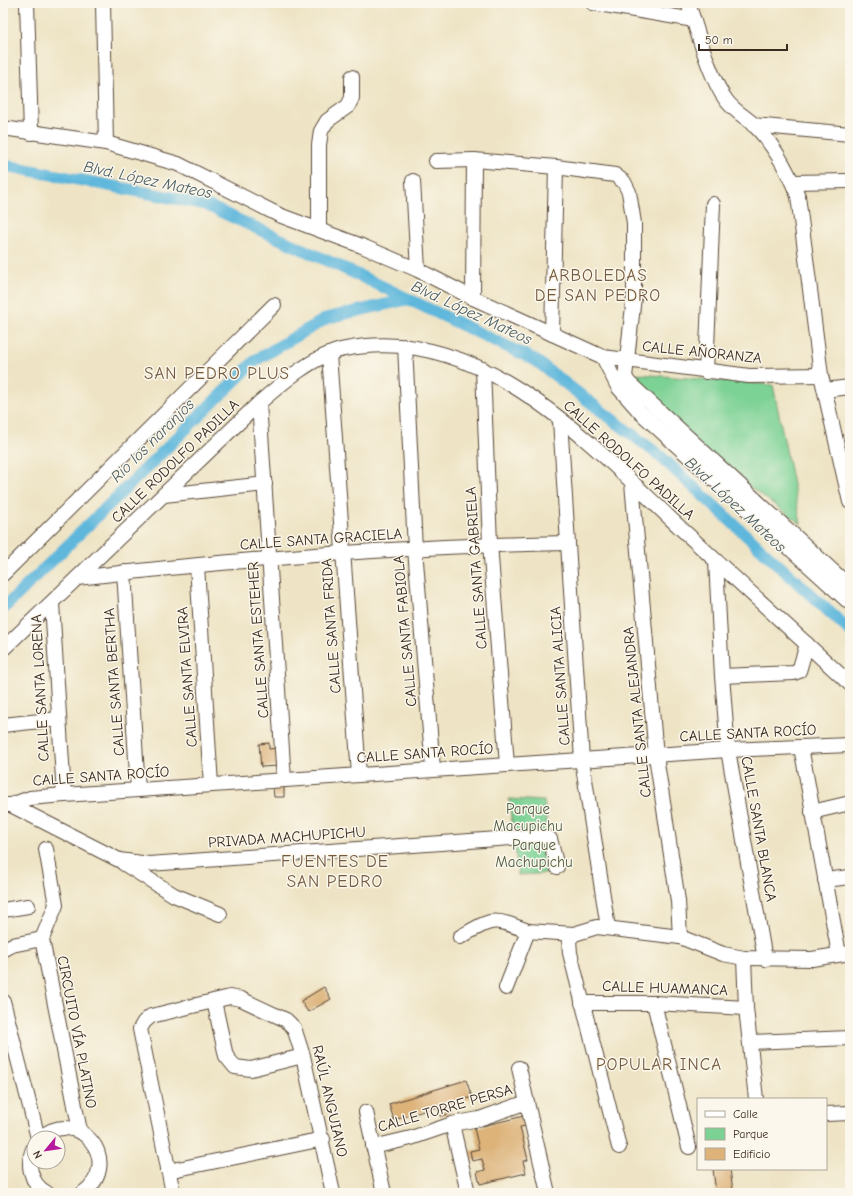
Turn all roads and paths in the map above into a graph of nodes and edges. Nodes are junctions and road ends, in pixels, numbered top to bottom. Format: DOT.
graph roads {
  1 [pos="27,3"];
  2 [pos="103,3"];
  3 [pos="593,3"];
  4 [pos="688,3"];
  5 [pos="694,20"];
  6 [pos="352,77"];
  7 [pos="753,125"];
  8 [pos="3,128"];
  9 [pos="31,133"];
  10 [pos="850,134"];
  11 [pos="106,143"];
  12 [pos="474,160"];
  13 [pos="436,161"];
  14 [pos="556,167"];
  15 [pos="413,181"];
  16 [pos="850,181"];
  17 [pos="793,182"];
  18 [pos="713,204"];
  19 [pos="319,229"];
  20 [pos="418,270"];
  21 [pos="473,298"];
  22 [pos="274,305"];
  23 [pos="552,334"];
  24 [pos="405,346"];
  25 [pos="329,354"];
  26 [pos="602,357"];
  27 [pos="627,360"];
  28 [pos="483,369"];
  29 [pos="706,372"];
  30 [pos="821,375"];
  31 [pos="850,387"];
  32 [pos="825,390"];
  33 [pos="259,403"];
  34 [pos="560,420"];
  35 [pos="632,483"];
  36 [pos="264,484"];
  37 [pos="164,495"];
  38 [pos="850,502"];
  39 [pos="568,543"];
  40 [pos="490,544"];
  41 [pos="415,549"];
  42 [pos="342,554"];
  43 [pos="270,559"];
  44 [pos="716,561"];
  45 [pos="197,566"];
  46 [pos="124,572"];
  47 [pos="3,574"];
  48 [pos="77,578"];
  49 [pos="850,587"];
  50 [pos="850,603"];
  51 [pos="52,604"];
  52 [pos="807,644"];
  53 [pos="3,648"];
  54 [pos="722,676"];
  55 [pos="850,684"];
  56 [pos="59,719"];
  57 [pos="3,724"];
  58 [pos="850,745"];
  59 [pos="802,747"];
  60 [pos="728,750"];
  61 [pos="656,756"];
  62 [pos="582,760"];
  63 [pos="507,765"];
  64 [pos="433,769"];
  65 [pos="358,775"];
  66 [pos="284,780"];
  67 [pos="211,785"];
  68 [pos="138,790"];
  69 [pos="64,795"];
  70 [pos="850,803"];
  71 [pos="7,805"];
  72 [pos="812,812"];
  73 [pos="46,849"];
  74 [pos="119,860"];
  75 [pos="557,867"];
  76 [pos="850,877"];
  77 [pos="825,880"];
  78 [pos="28,906"];
  79 [pos="3,910"];
  80 [pos="220,914"];
  81 [pos="608,928"];
  82 [pos="528,931"];
  83 [pos="574,934"];
  84 [pos="460,937"];
  85 [pos="680,937"];
  86 [pos="42,939"];
  87 [pos="3,950"];
  88 [pos="845,953"];
  89 [pos="744,958"];
  90 [pos="765,959"];
  91 [pos="506,988"];
  92 [pos="3,1001"];
  93 [pos="214,1001"];
  94 [pos="582,1003"];
  95 [pos="654,1003"];
  96 [pos="746,1008"];
  97 [pos="850,1038"];
  98 [pos="751,1042"];
  99 [pos="303,1056"];
  100 [pos="519,1068"];
  101 [pos="755,1095"];
  102 [pos="527,1102"];
  103 [pos="366,1112"];
  104 [pos="850,1113"];
  105 [pos="827,1114"];
  106 [pos="452,1124"];
  107 [pos="37,1130"];
  108 [pos="53,1130"];
  109 [pos="80,1131"];
  110 [pos="322,1139"];
  111 [pos="373,1147"];
  112 [pos="619,1147"];
  113 [pos="689,1147"];
  114 [pos="31,1170"];
  115 [pos="168,1171"];
  116 [pos="89,1191"];
  117 [pos="45,1193"];
  118 [pos="173,1193"];
  119 [pos="333,1193"];
  120 [pos="384,1193"];
  121 [pos="468,1193"];
  122 [pos="548,1193"];
  1 -- 9 [label="street"];
  2 -- 11 [label="street"];
  3 -- 5 [label="street"];
  4 -- 5 [label="street"];
  5 -- 7 [label="street"];
  6 -- 19 [label="street"];
  7 -- 10 [label="street"];
  7 -- 17 [label="street"];
  8 -- 9 [label="street, CALLE AÑORANZA"];
  9 -- 11 [label="street, CALLE AÑORANZA"];
  11 -- 19 [label="street, CALLE AÑORANZA"];
  12 -- 13 [label="street"];
  12 -- 14 [label="street"];
  12 -- 21 [label="street"];
  14 -- 23 [label="street"];
  14 -- 27 [label="street"];
  15 -- 20 [label="street"];
  16 -- 17 [label="street"];
  17 -- 30 [label="street"];
  18 -- 29 [label="street"];
  19 -- 20 [label="street, CALLE AÑORANZA"];
  20 -- 21 [label="street, CALLE AÑORANZA"];
  21 -- 23 [label="street, CALLE AÑORANZA"];
  22 -- 47 [label="street"];
  23 -- 26 [label="street, CALLE AÑORANZA"];
  24 -- 25 [label="street, CALLE RODOLFO PADILLA"];
  24 -- 28 [label="street, CALLE RODOLFO PADILLA"];
  24 -- 41 [label="street, CALLE SANTA FABIOLA"];
  25 -- 33 [label="street, CALLE RODOLFO PADILLA"];
  25 -- 42 [label="street, CALLE SANTA FRIDA"];
  26 -- 27 [label="street, CALLE AÑORANZA"];
  26 -- 50 [label="street"];
  27 -- 29 [label="street, CALLE AÑORANZA"];
  27 -- 49 [label="street"];
  28 -- 34 [label="street, CALLE RODOLFO PADILLA"];
  28 -- 40 [label="street, CALLE SANTA GABRIELA"];
  29 -- 30 [label="street, CALLE AÑORANZA"];
  30 -- 32 [label="street"];
  31 -- 32 [label="street"];
  32 -- 38 [label="street"];
  33 -- 36 [label="street, CALLE SANTA ESTEHER"];
  33 -- 37 [label="street, CALLE RODOLFO PADILLA"];
  34 -- 35 [label="street, CALLE RODOLFO PADILLA"];
  34 -- 39 [label="street, CALLE SANTA ALICIA"];
  35 -- 44 [label="street, CALLE RODOLFO PADILLA"];
  35 -- 61 [label="street, CALLE SANTA ALEJANDRA"];
  36 -- 37 [label="street"];
  36 -- 43 [label="street, CALLE SANTA ESTEHER"];
  37 -- 48 [label="street, CALLE RODOLFO PADILLA"];
  39 -- 40 [label="street, CALLE SANTA GRACIELA"];
  39 -- 62 [label="street, CALLE SANTA ALICIA"];
  40 -- 41 [label="street, CALLE SANTA GRACIELA"];
  40 -- 63 [label="street, CALLE SANTA GABRIELA"];
  41 -- 42 [label="street, CALLE SANTA GRACIELA"];
  41 -- 64 [label="street, CALLE SANTA FABIOLA"];
  42 -- 43 [label="street, CALLE SANTA GRACIELA"];
  42 -- 65 [label="street, CALLE SANTA FRIDA"];
  43 -- 45 [label="street, CALLE SANTA GRACIELA"];
  43 -- 66 [label="street, CALLE SANTA ESTEHER"];
  44 -- 52 [label="street, CALLE RODOLFO PADILLA"];
  44 -- 54 [label="street, CALLE SANTA BLANCA"];
  45 -- 46 [label="street, CALLE SANTA GRACIELA"];
  45 -- 67 [label="street, CALLE SANTA ELVIRA"];
  46 -- 48 [label="street, CALLE SANTA GRACIELA"];
  46 -- 68 [label="street, CALLE SANTA BERTHA"];
  48 -- 51 [label="street, CALLE RODOLFO PADILLA"];
  51 -- 53 [label="street, CALLE RODOLFO PADILLA"];
  51 -- 56 [label="street, CALLE SANTA LORENA"];
  52 -- 54 [label="street"];
  52 -- 55 [label="street, CALLE RODOLFO PADILLA"];
  54 -- 60 [label="street, CALLE SANTA BLANCA"];
  56 -- 57 [label="street"];
  56 -- 69 [label="street, CALLE SANTA LORENA"];
  58 -- 59 [label="street, CALLE SANTA ROCÍO"];
  59 -- 60 [label="street, CALLE SANTA ROCÍO"];
  59 -- 72 [label="street"];
  60 -- 61 [label="street, CALLE SANTA ROCÍO"];
  60 -- 90 [label="street, CALLE SANTA BLANCA"];
  61 -- 62 [label="street, CALLE SANTA ROCÍO"];
  61 -- 85 [label="street, CALLE SANTA ALEJANDRA"];
  62 -- 63 [label="street, CALLE SANTA ROCÍO"];
  62 -- 81 [label="street, CALLE SANTA ALICIA"];
  63 -- 64 [label="street, CALLE SANTA ROCÍO"];
  64 -- 65 [label="street, CALLE SANTA ROCÍO"];
  65 -- 66 [label="street, CALLE SANTA ROCÍO"];
  66 -- 67 [label="street, CALLE SANTA ROCÍO"];
  67 -- 68 [label="street, CALLE SANTA ROCÍO"];
  68 -- 69 [label="street, CALLE SANTA ROCÍO"];
  69 -- 71 [label="street, CALLE SANTA ROCÍO"];
  70 -- 72 [label="street"];
  71 -- 74 [label="street, PRIVADA MACHUPICHU"];
  72 -- 77 [label="street"];
  73 -- 86 [label="street, CIRCUITO VÍA PLATINO"];
  74 -- 75 [label="street, PRIVADA MACHUPICHU"];
  74 -- 80 [label="street"];
  76 -- 77 [label="street"];
  77 -- 88 [label="street"];
  78 -- 79 [label="street"];
  81 -- 83 [label="street"];
  81 -- 85 [label="street"];
  82 -- 83 [label="street"];
  82 -- 84 [label="street"];
  82 -- 91 [label="street"];
  83 -- 94 [label="street"];
  85 -- 89 [label="street"];
  86 -- 87 [label="street, CIRCUITO VÍA PLATINO"];
  86 -- 109 [label="street, CIRCUITO VÍA PLATINO"];
  88 -- 90 [label="street"];
  89 -- 90 [label="street"];
  89 -- 96 [label="street"];
  92 -- 107 [label="street"];
  93 -- 99 [label="street, RAÚL ANGUIANO"];
  93 -- 99 [label="street"];
  93 -- 115 [label="street"];
  94 -- 95 [label="street, CALLE HUAMANCA"];
  94 -- 112 [label="street"];
  95 -- 96 [label="street, CALLE HUAMANCA"];
  95 -- 113 [label="street"];
  96 -- 98 [label="street"];
  97 -- 98 [label="street"];
  98 -- 101 [label="street"];
  99 -- 110 [label="street, RAÚL ANGUIANO"];
  100 -- 102 [label="street"];
  102 -- 106 [label="street, CALLE TORRE PERSA"];
  102 -- 122 [label="street"];
  103 -- 111 [label="street"];
  104 -- 105 [label="street"];
  106 -- 111 [label="street, CALLE TORRE PERSA"];
  106 -- 121 [label="street"];
  108 -- 109 [label="street"];
  109 -- 116 [label="street"];
  110 -- 115 [label="street"];
  110 -- 119 [label="street, RAÚL ANGUIANO"];
  111 -- 120 [label="street"];
  114 -- 117 [label="street"];
  115 -- 118 [label="street"];
}
